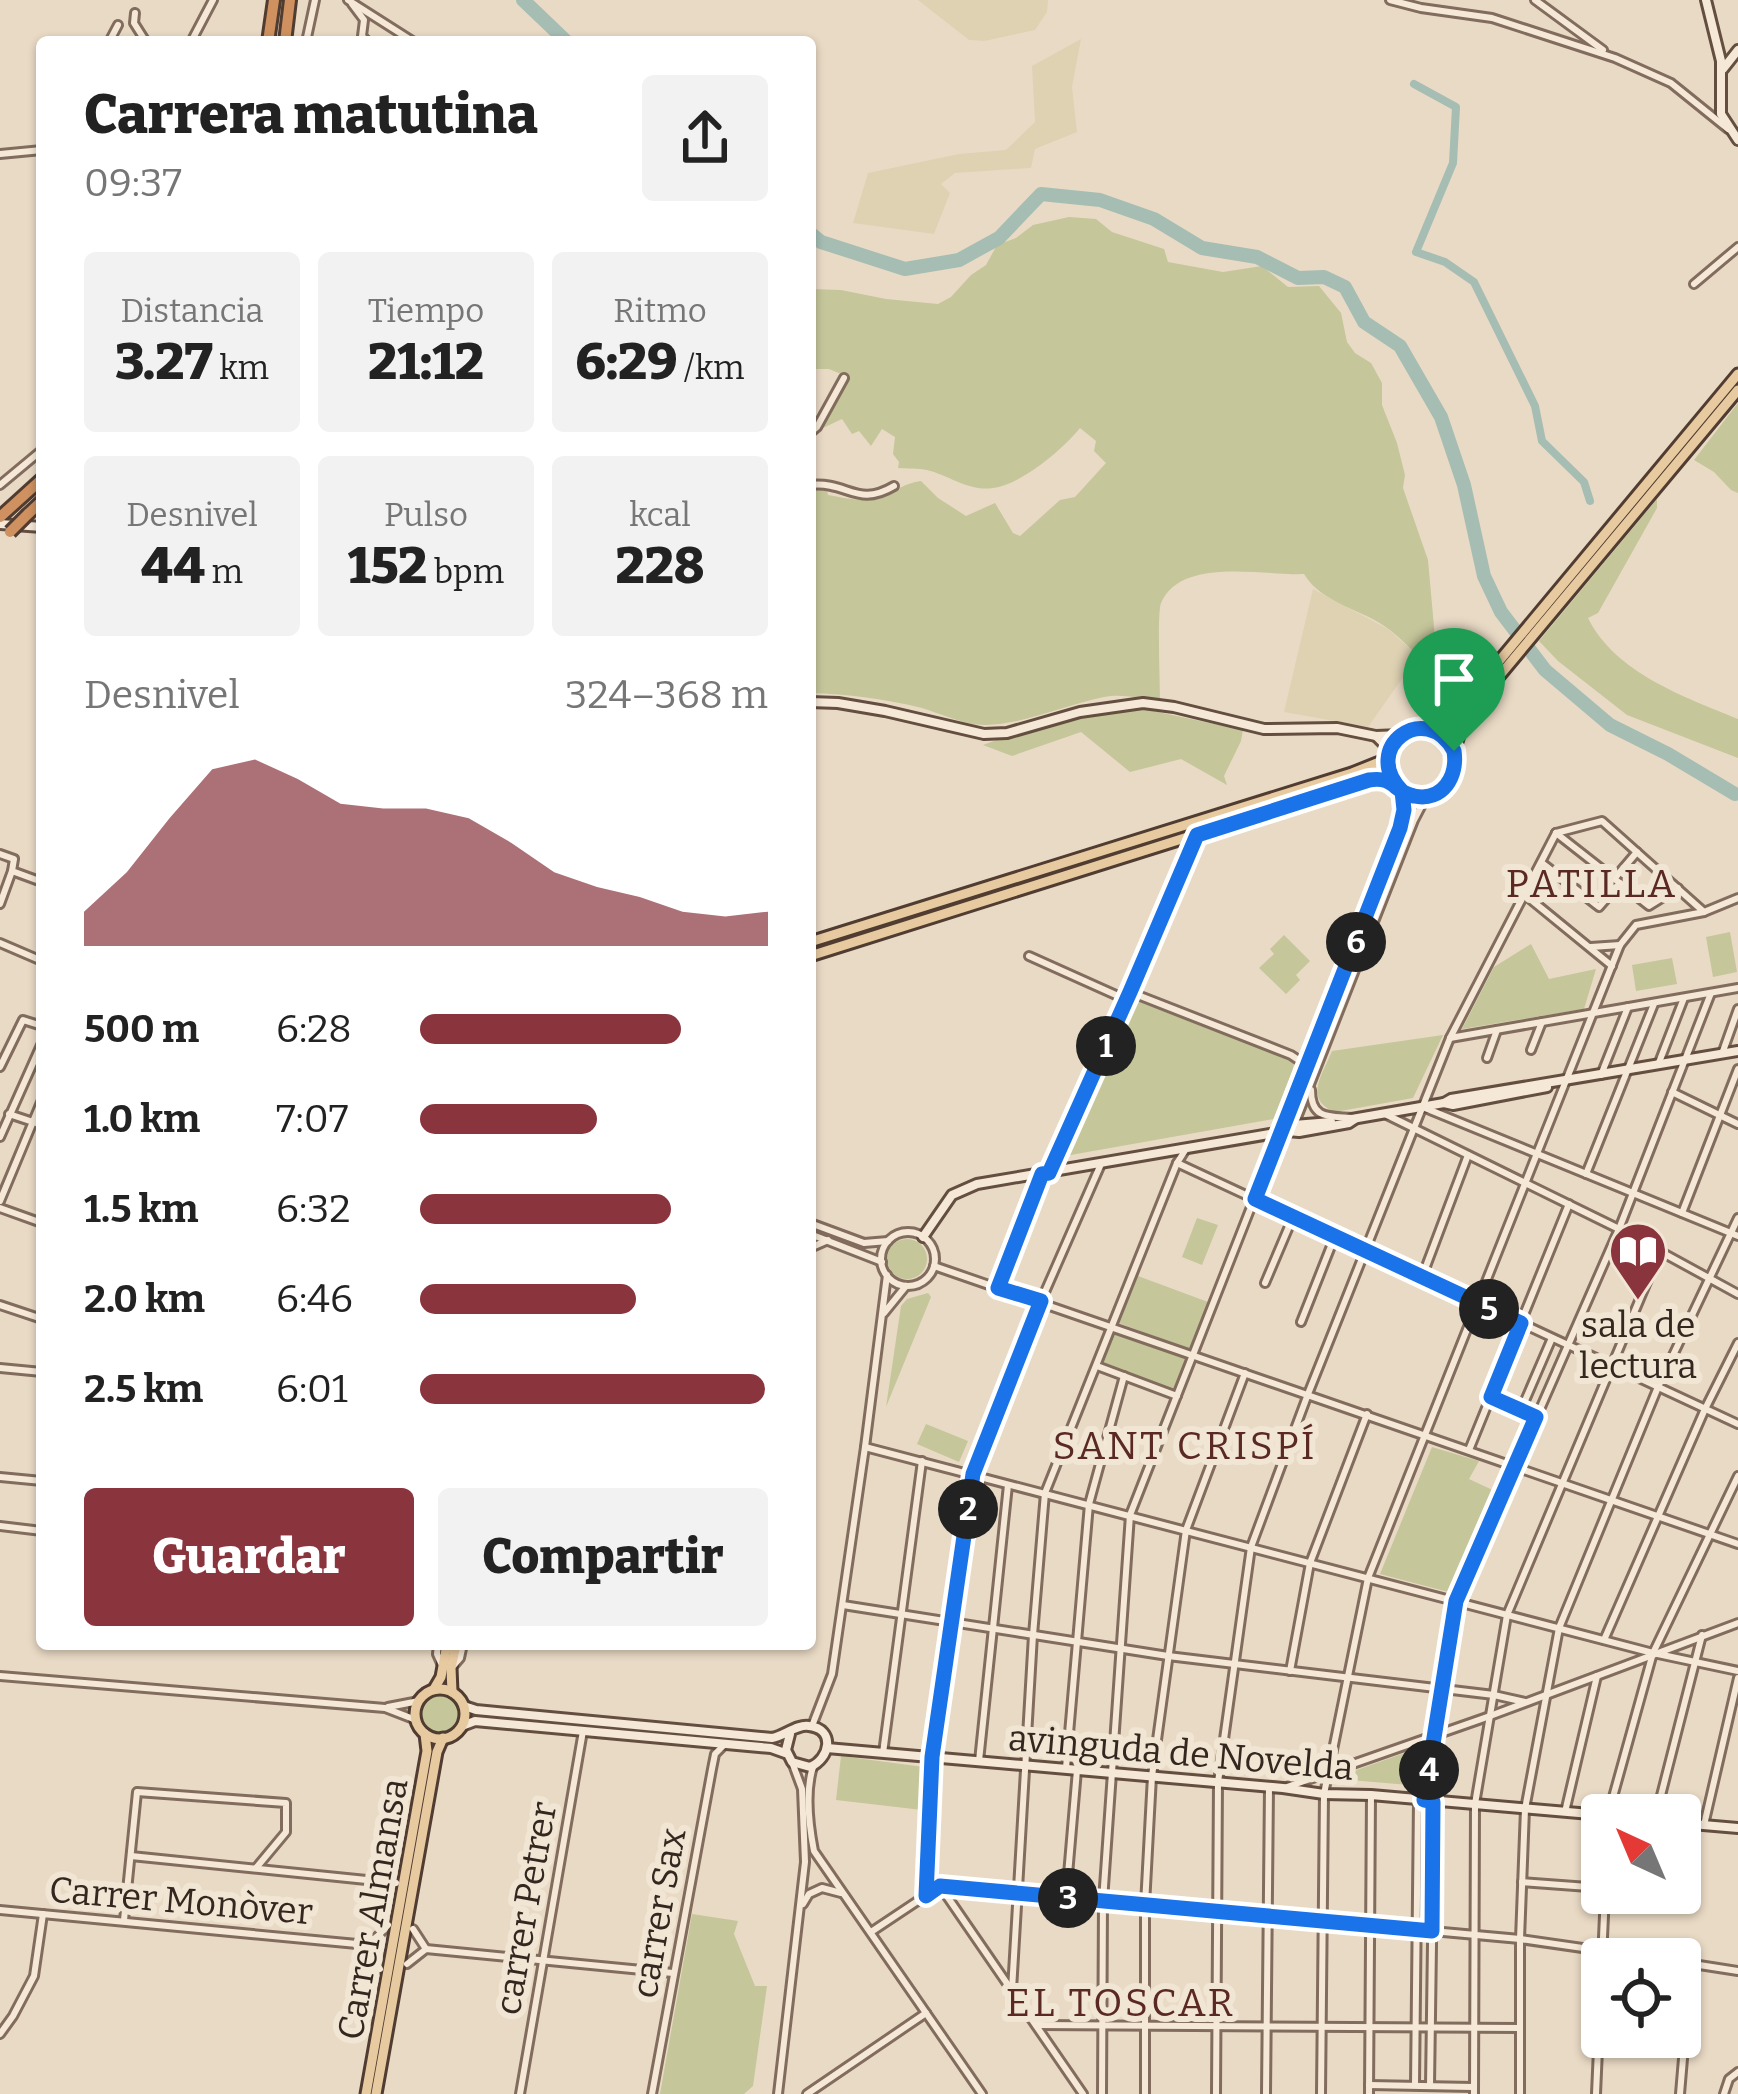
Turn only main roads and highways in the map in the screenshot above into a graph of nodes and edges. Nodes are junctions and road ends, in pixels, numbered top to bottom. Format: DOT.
graph roads {
  1 [pos="274,0"];
  2 [pos="290,0"];
  3 [pos="269,36"];
  4 [pos="286,36"];
  5 [pos="1738,374"];
  6 [pos="1738,390"];
  7 [pos="36,486"];
  8 [pos="36,507"];
  9 [pos="3,525"];
  10 [pos="1581,569"];
  11 [pos="1425,728"];
  12 [pos="1454,751"];
  13 [pos="1388,754"];
  14 [pos="1392,781"];
  15 [pos="816,940"];
  16 [pos="816,954"];
  17 [pos="450,1650"];
  18 [pos="447,1667"];
  19 [pos="434,1689"];
  20 [pos="452,1692"];
  21 [pos="425,1734"];
  22 [pos="443,1738"];
  23 [pos="366,2094"];
  24 [pos="376,2094"];
  1 -- 3 [label="highway"];
  2 -- 4 [label="highway"];
  5 -- 10 [label="main road"];
  6 -- 10 [label="main road"];
  7 -- 9 [label="highway"];
  8 -- 9 [label="highway, bridge"];
  10 -- 11 [label="main road"];
  10 -- 12 [label="main road"];
  11 -- 12 [label="main road"];
  11 -- 13 [label="main road"];
  12 -- 14 [label="main road"];
  13 -- 14 [label="main road"];
  13 -- 15 [label="main road"];
  14 -- 16 [label="main road"];
  17 -- 18 [label="main road"];
  18 -- 19 [label="main road"];
  18 -- 20 [label="main road"];
  19 -- 20 [label="main road"];
  19 -- 21 [label="main road"];
  20 -- 22 [label="main road"];
  21 -- 22 [label="main road"];
  21 -- 23 [label="main road, Carrer Almansa"];
  22 -- 24 [label="main road, Carrer Almansa"];
}
